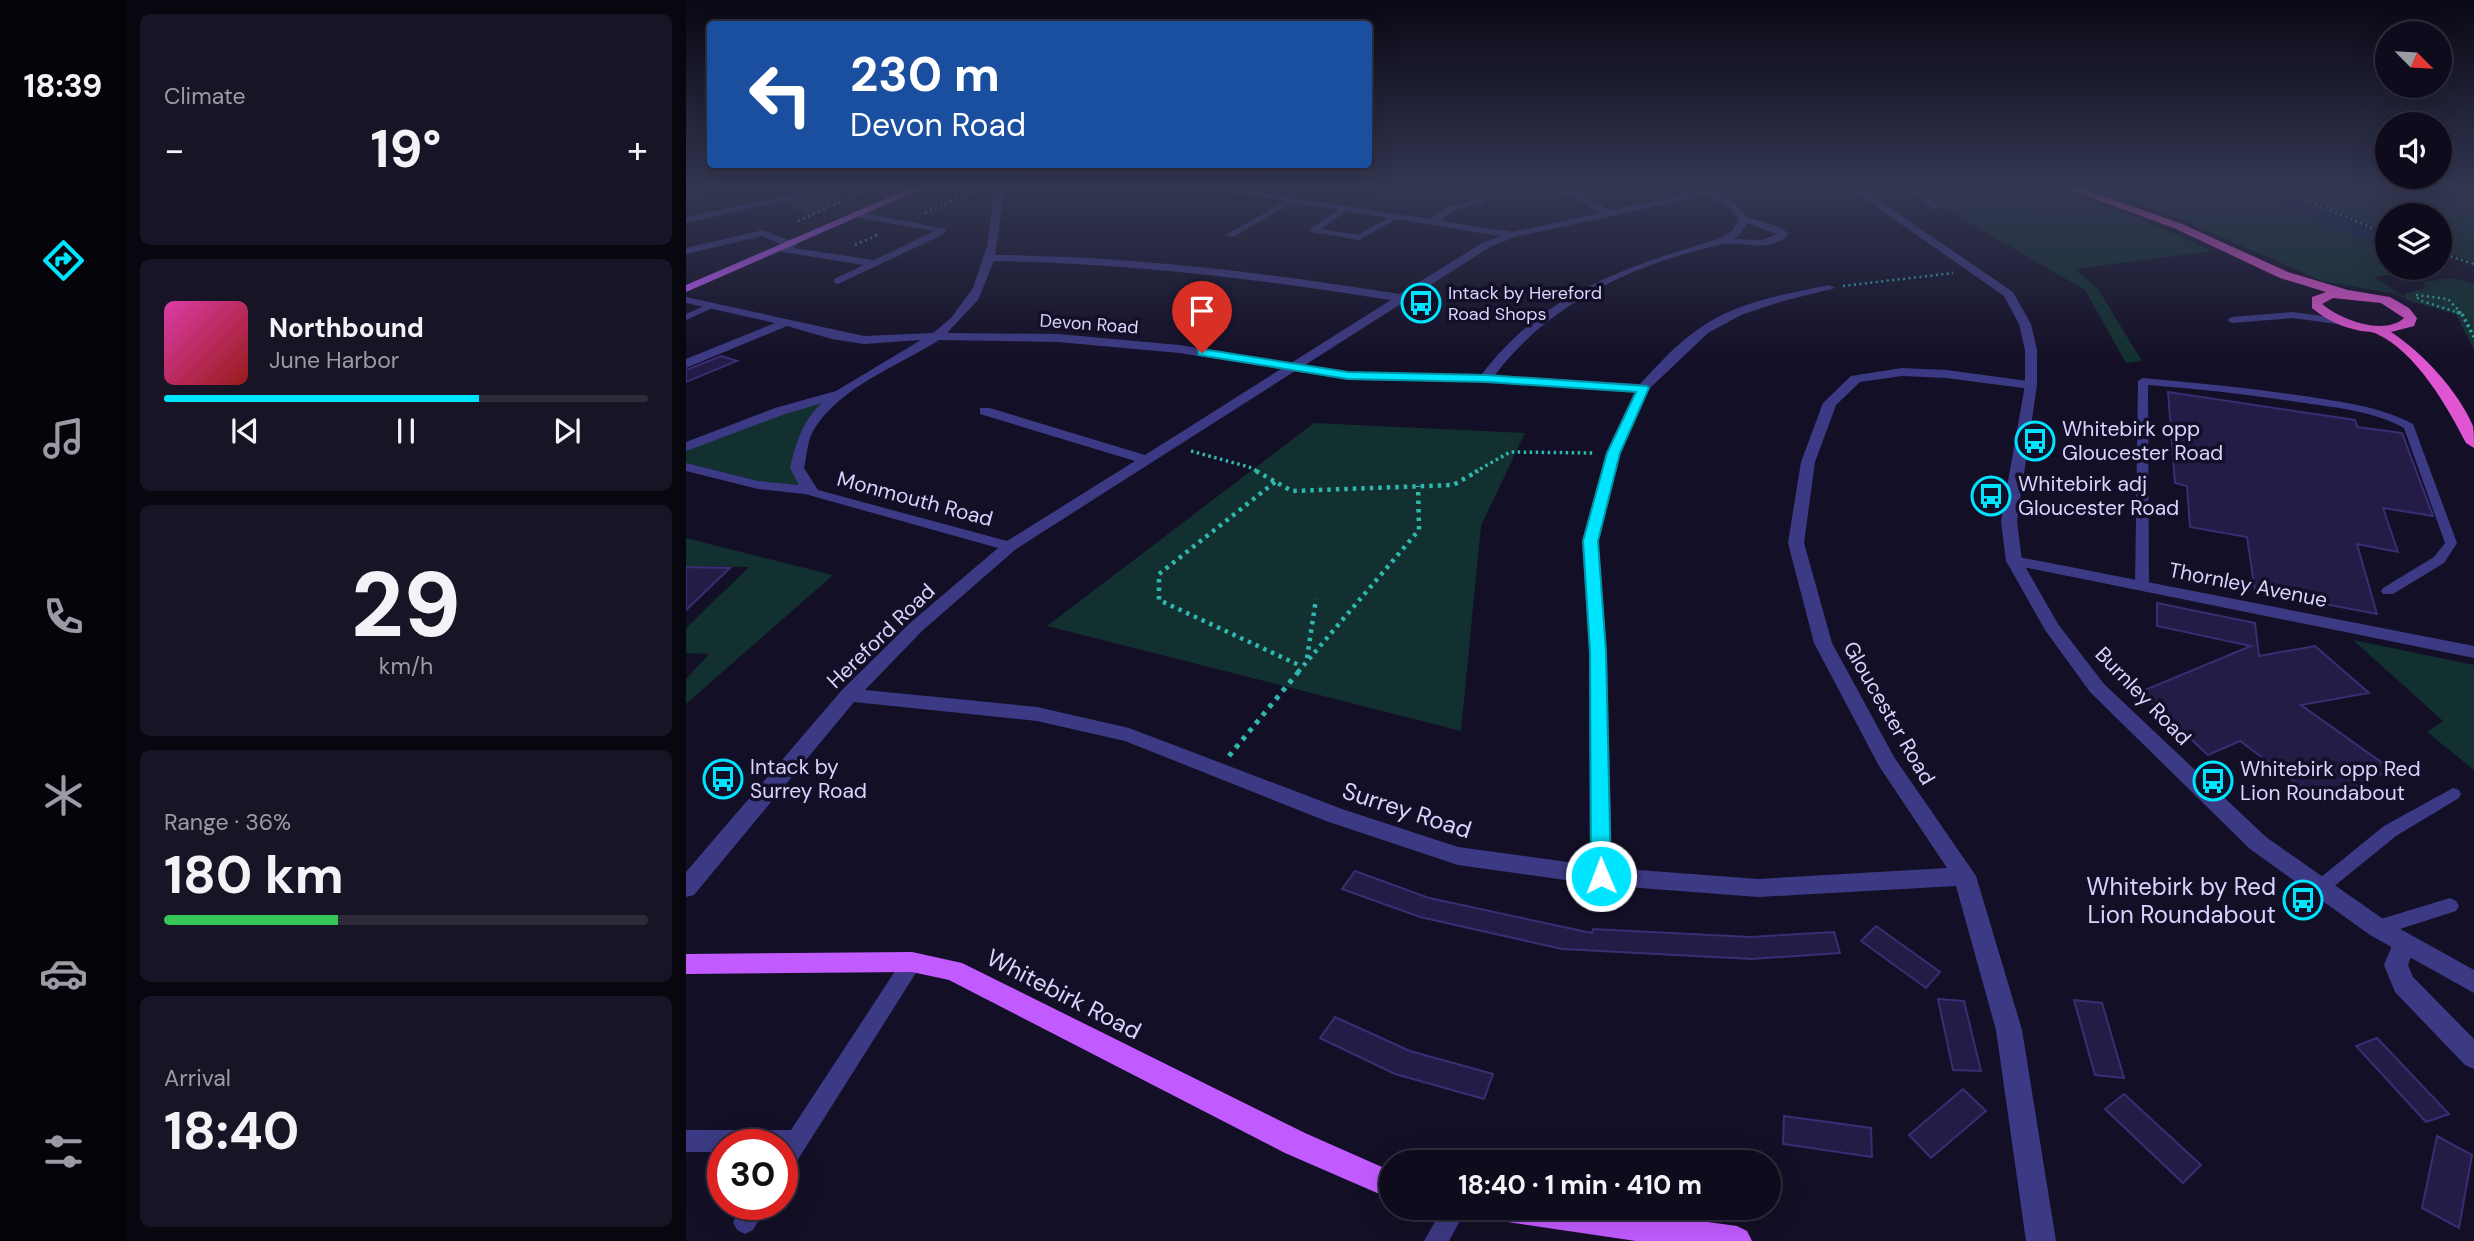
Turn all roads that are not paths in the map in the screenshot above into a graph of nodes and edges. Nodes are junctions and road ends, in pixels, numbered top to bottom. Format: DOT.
graph roads {
  1 [pos="712,245"];
  2 [pos="783,245"];
  3 [pos="791,245"];
  4 [pos="913,245"];
  5 [pos="992,245"];
  6 [pos="1486,245"];
  7 [pos="1710,245"];
  8 [pos="1939,245"];
  9 [pos="2219,245"];
  10 [pos="786,247"];
  11 [pos="686,251"];
  12 [pos="990,258"];
  13 [pos="875,263"];
  14 [pos="2284,275"];
  15 [pos="838,281"];
  16 [pos="1829,288"];
  17 [pos="686,289"];
  18 [pos="2344,293"];
  19 [pos="1401,298"];
  20 [pos="686,300"];
  21 [pos="2316,302"];
  22 [pos="714,305"];
  23 [pos="2293,315"];
  24 [pos="686,317"];
  25 [pos="2232,320"];
  26 [pos="2344,321"];
  27 [pos="785,323"];
  28 [pos="2402,326"];
  29 [pos="2377,328"];
  30 [pos="936,336"];
  31 [pos="2408,349"];
  32 [pos="686,364"];
  33 [pos="1295,368"];
  34 [pos="1486,378"];
  35 [pos="2031,385"];
  36 [pos="1643,388"];
  37 [pos="840,394"];
  38 [pos="985,411"];
  39 [pos="2474,443"];
  40 [pos="686,447"];
  41 [pos="1147,460"];
  42 [pos="686,467"];
  43 [pos="809,490"];
  44 [pos="1010,546"];
  45 [pos="2014,561"];
  46 [pos="2142,587"];
  47 [pos="2388,591"];
  48 [pos="2474,652"];
  49 [pos="849,695"];
  50 [pos="2453,794"];
  51 [pos="1601,876"];
  52 [pos="1965,876"];
  53 [pos="2321,887"];
  54 [pos="686,888"];
  55 [pos="2450,906"];
  56 [pos="2378,928"];
  57 [pos="2404,943"];
  58 [pos="912,962"];
  59 [pos="686,964"];
  60 [pos="2474,982"];
  61 [pos="2474,1057"];
  62 [pos="798,1139"];
  63 [pos="686,1140"];
  64 [pos="707,1140"];
  65 [pos="1379,1180"];
  66 [pos="1449,1220"];
  67 [pos="1591,1220"];
  68 [pos="1436,1241"];
  69 [pos="1737,1241"];
  70 [pos="2041,1241"];
  1 -- 11 [label="street"];
  2 -- 10 [label="street"];
  3 -- 10 [label="main road"];
  4 -- 13 [label="street"];
  5 -- 12 [label="street, Monmouth Road"];
  6 -- 19 [label="street, Hereford Road"];
  7 -- 34 [label="street"];
  8 -- 35 [label="street, Burnley Road"];
  9 -- 14 [label="highway"];
  10 -- 13 [label="street"];
  10 -- 17 [label="main road"];
  12 -- 19 [label="street"];
  12 -- 30 [label="street, Monmouth Road"];
  13 -- 15 [label="street"];
  14 -- 18 [label="highway"];
  14 -- 21 [label="highway"];
  16 -- 36 [label="street"];
  18 -- 21 [label="highway"];
  18 -- 28 [label="highway"];
  19 -- 33 [label="street, Hereford Road"];
  20 -- 22 [label="street, Devon Road"];
  21 -- 23 [label="lane"];
  21 -- 26 [label="highway"];
  22 -- 24 [label="lane"];
  22 -- 27 [label="street, Devon Road"];
  23 -- 25 [label="lane"];
  23 -- 26 [label="lane"];
  26 -- 29 [label="highway"];
  27 -- 30 [label="street, Devon Road"];
  27 -- 32 [label="street"];
  28 -- 29 [label="highway"];
  28 -- 31 [label="highway"];
  29 -- 31 [label="highway"];
  30 -- 33 [label="street, Devon Road"];
  30 -- 37 [label="street, Monmouth Road"];
  31 -- 39 [label="highway"];
  33 -- 34 [label="street, Devon Road"];
  33 -- 41 [label="street, Hereford Road"];
  34 -- 36 [label="street, Devon Road"];
  35 -- 45 [label="street, Burnley Road"];
  35 -- 52 [label="street, Gloucester Road"];
  36 -- 51 [label="street"];
  37 -- 40 [label="street, Monmouth Road"];
  37 -- 43 [label="street, Monmouth Road"];
  38 -- 41 [label="street"];
  41 -- 44 [label="street, Hereford Road"];
  42 -- 43 [label="street, Monmouth Road"];
  43 -- 44 [label="street, Monmouth Road"];
  44 -- 49 [label="street, Hereford Road"];
  45 -- 46 [label="street, Thornley Avenue"];
  45 -- 53 [label="street, Burnley Road"];
  46 -- 47 [label="lane"];
  46 -- 48 [label="street, Thornley Avenue"];
  49 -- 51 [label="street, Surrey Road"];
  49 -- 54 [label="street, Hereford Road"];
  50 -- 53 [label="lane"];
  51 -- 52 [label="street, Surrey Road"];
  52 -- 70 [label="street, Gloucester Road"];
  53 -- 56 [label="street, Burnley Road"];
  55 -- 56 [label="lane"];
  56 -- 57 [label="street, Burnley Road"];
  57 -- 60 [label="street, Burnley Road"];
  57 -- 61 [label="street"];
  58 -- 59 [label="main road, Whitebirk Road"];
  58 -- 62 [label="lane"];
  58 -- 65 [label="main road, Whitebirk Road"];
  63 -- 64 [label="lane"];
  66 -- 68 [label="lane"];
  67 -- 69 [label="main road"];
}
